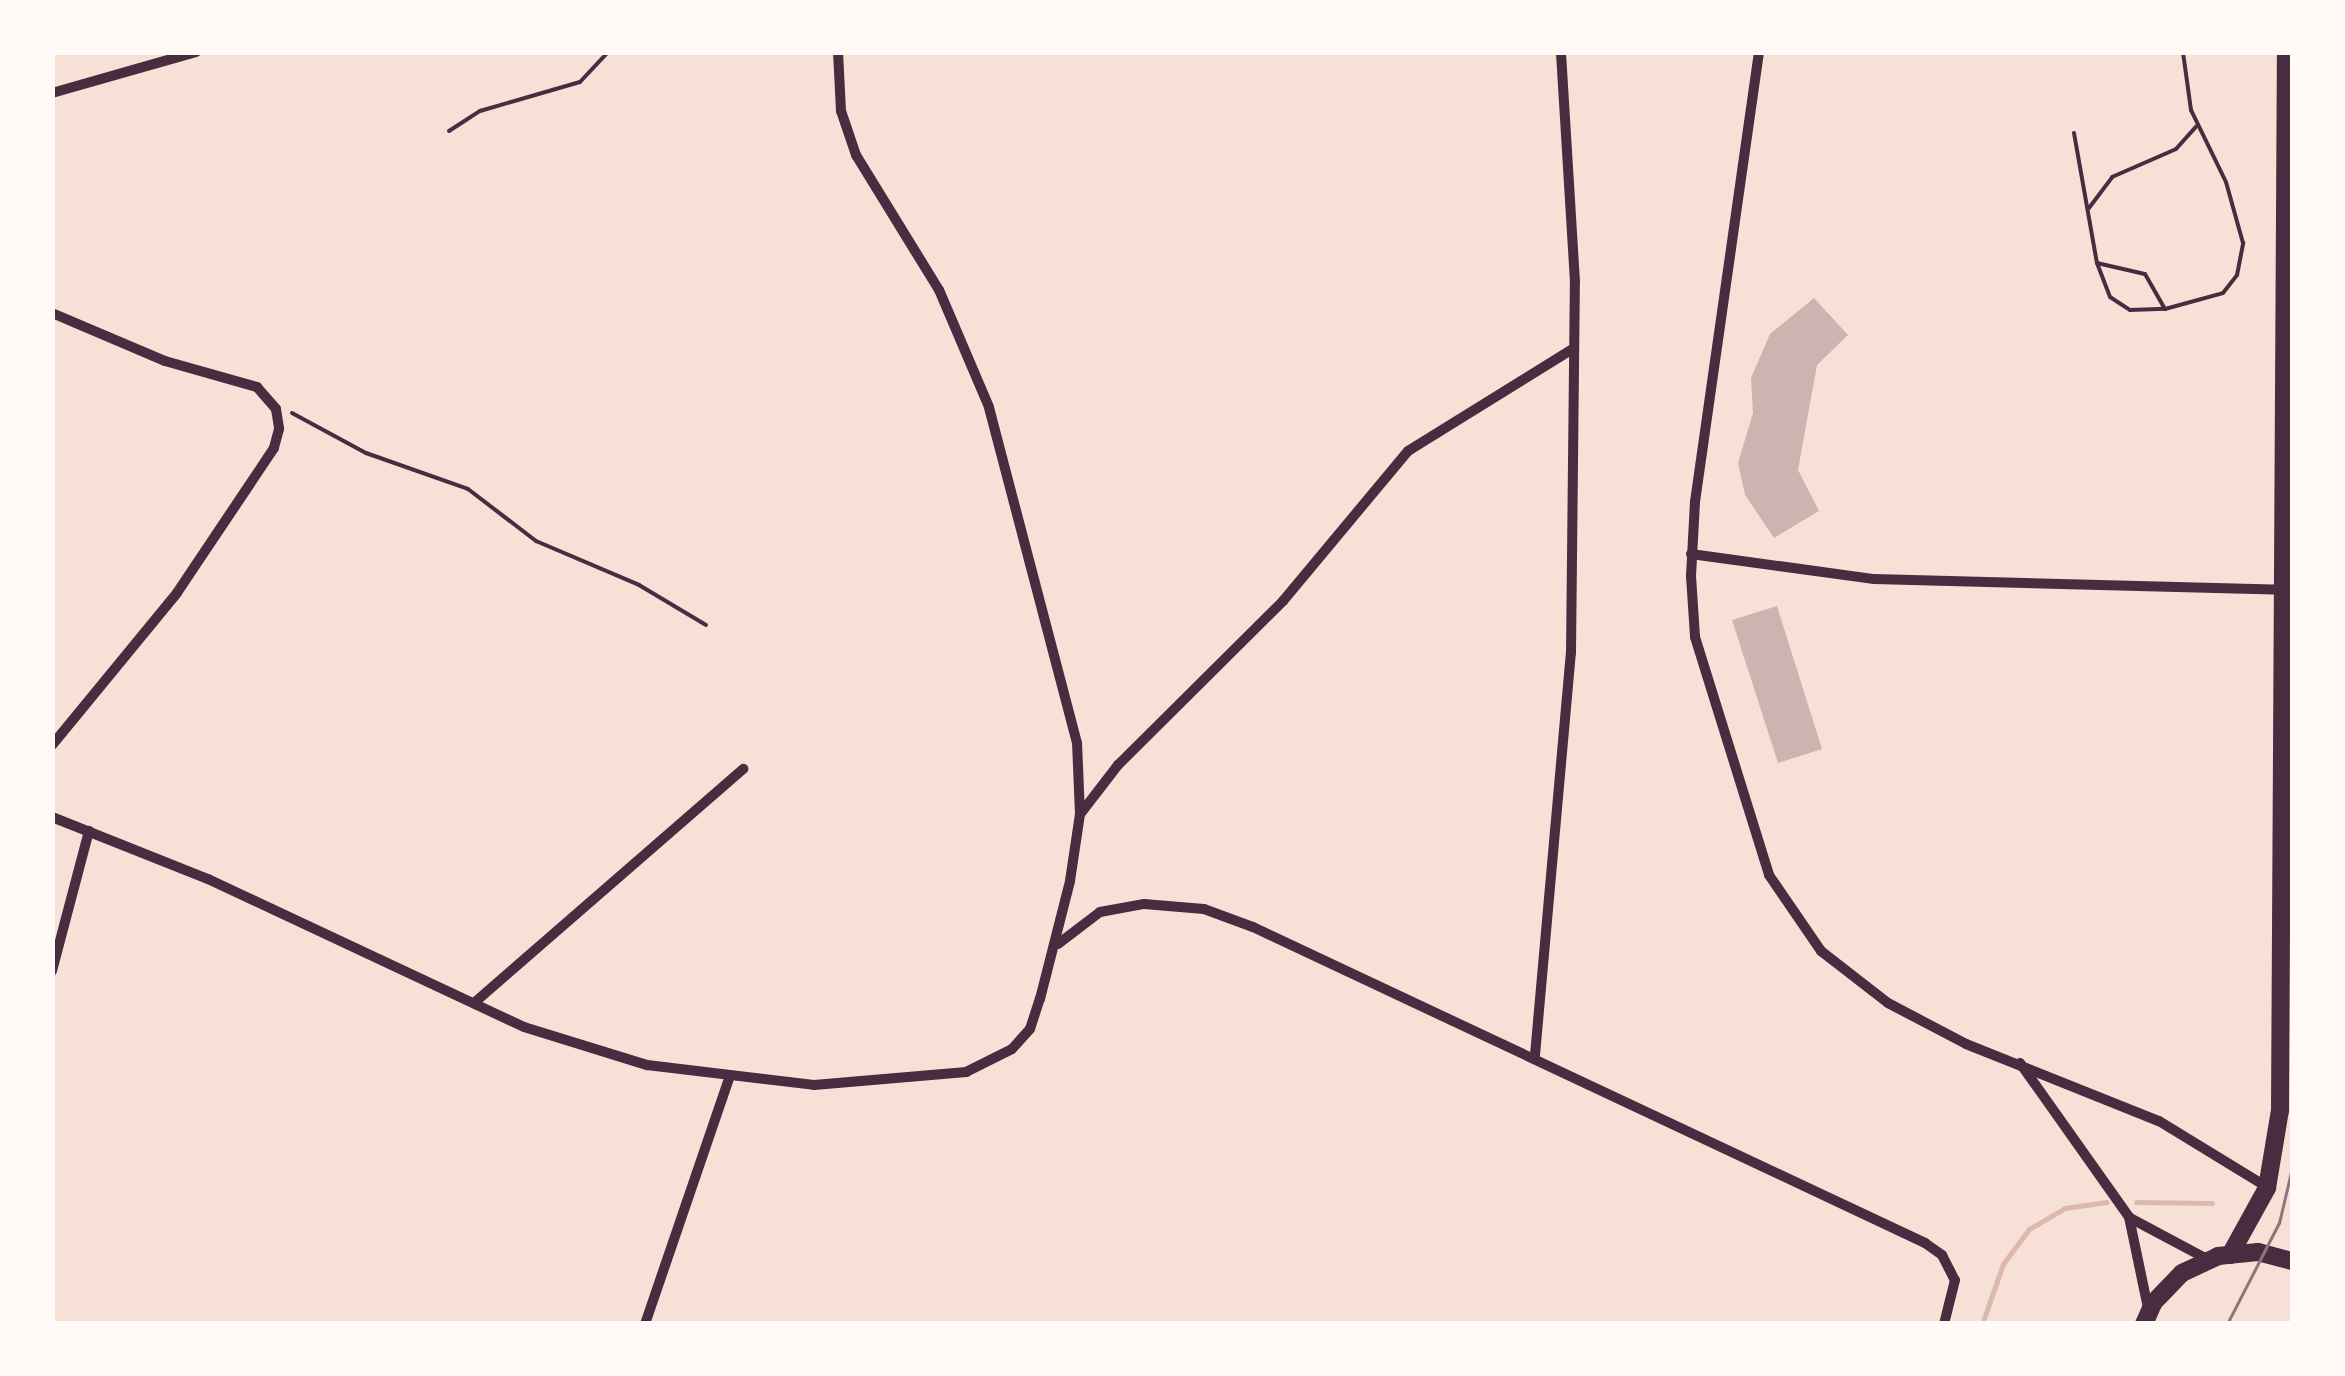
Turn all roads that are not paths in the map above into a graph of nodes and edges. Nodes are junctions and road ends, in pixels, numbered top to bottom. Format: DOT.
graph roads {
  1 [pos="196,52"];
  2 [pos="838,52"];
  3 [pos="1561,52"];
  4 [pos="1760,52"];
  5 [pos="2286,52"];
  6 [pos="52,93"];
  7 [pos="52,313"];
  8 [pos="1574,348"];
  9 [pos="1691,554"];
  10 [pos="2285,590"];
  11 [pos="52,745"];
  12 [pos="742,769"];
  13 [pos="1080,814"];
  14 [pos="52,817"];
  15 [pos="89,831"];
  16 [pos="1055,947"];
  17 [pos="52,972"];
  18 [pos="474,1003"];
  19 [pos="1536,1055"];
  20 [pos="2020,1063"];
  21 [pos="730,1079"];
  22 [pos="2268,1188"];
  23 [pos="2129,1217"];
  24 [pos="2230,1255"];
  25 [pos="2209,1260"];
  26 [pos="2292,1262"];
  27 [pos="2146,1318"];
  28 [pos="645,1324"];
  29 [pos="1944,1324"];
  1 -- 6 [label="street"];
  2 -- 13 [label="street"];
  3 -- 8 [label="street"];
  4 -- 9 [label="street"];
  5 -- 10 [label="main road"];
  7 -- 11 [label="street"];
  8 -- 13 [label="street"];
  8 -- 19 [label="street"];
  9 -- 10 [label="street"];
  9 -- 20 [label="street"];
  10 -- 22 [label="main road"];
  12 -- 18 [label="street"];
  13 -- 16 [label="street"];
  14 -- 15 [label="street"];
  15 -- 17 [label="street"];
  15 -- 18 [label="street"];
  16 -- 19 [label="street"];
  16 -- 21 [label="street"];
  18 -- 21 [label="street"];
  19 -- 29 [label="street"];
  20 -- 22 [label="street"];
  20 -- 23 [label="street"];
  21 -- 28 [label="street"];
  22 -- 24 [label="main road"];
  23 -- 25 [label="street"];
  23 -- 27 [label="street"];
  24 -- 25 [label="main road"];
  24 -- 26 [label="main road"];
  25 -- 27 [label="main road"];
}
